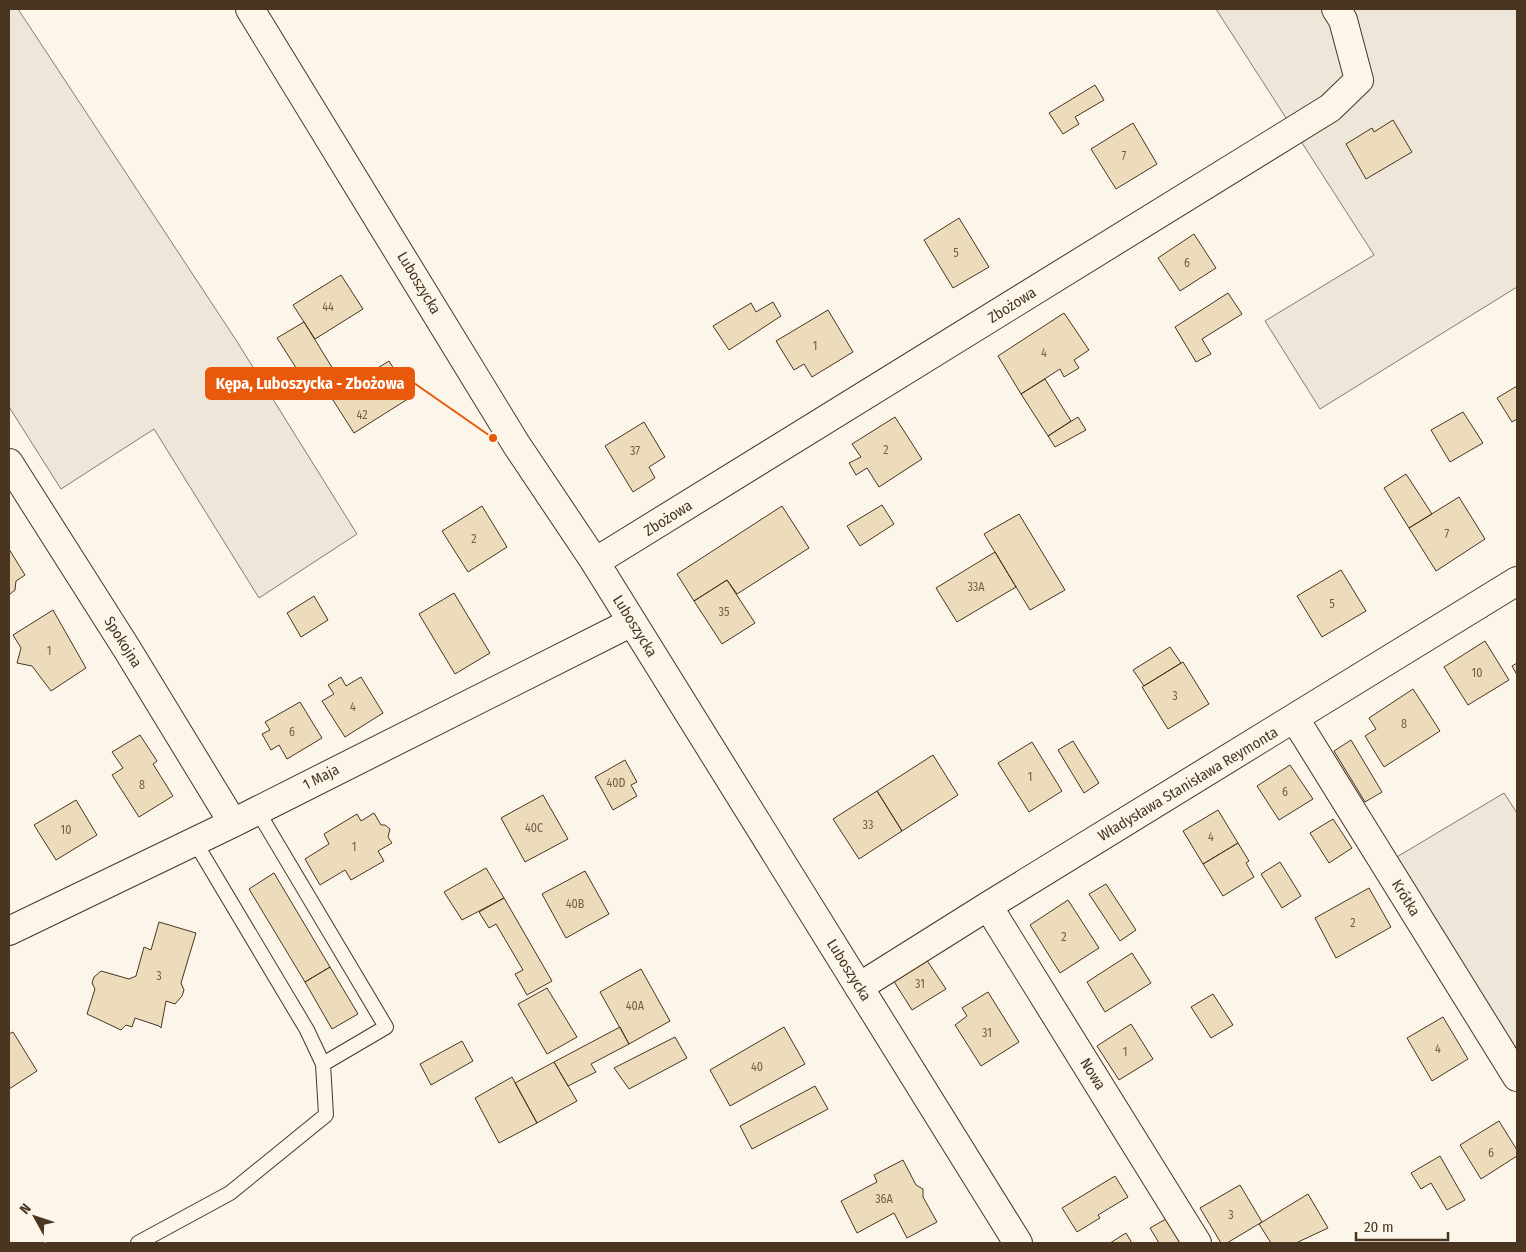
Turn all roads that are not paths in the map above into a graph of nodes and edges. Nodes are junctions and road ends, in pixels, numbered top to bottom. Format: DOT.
graph roads {
  1 [pos="250,9"];
  2 [pos="1336,9"];
  3 [pos="9,463"];
  4 [pos="595,562"];
  5 [pos="1517,581"];
  6 [pos="632,622"];
  7 [pos="1295,719"];
  8 [pos="257,810"];
  9 [pos="233,823"];
  10 [pos="195,842"];
  11 [pos="988,906"];
  12 [pos="9,931"];
  13 [pos="860,987"];
  14 [pos="323,1064"];
  15 [pos="1517,1077"];
  16 [pos="138,1243"];
  17 [pos="1018,1243"];
  18 [pos="1197,1243"];
  1 -- 4 [label="street, Luboszycka"];
  2 -- 4 [label="street, Zbożowa"];
  3 -- 9 [label="street, Spokojna"];
  4 -- 6 [label="street, Luboszycka"];
  5 -- 7 [label="street, Władysława Stanisława Reymonta"];
  6 -- 8 [label="street, 1 Maja"];
  6 -- 13 [label="street, Luboszycka"];
  7 -- 11 [label="street, Władysława Stanisława Reymonta"];
  7 -- 15 [label="street, Krótka"];
  8 -- 9 [label="street, 1 Maja"];
  8 -- 14 [label="lane"];
  9 -- 10 [label="street, 1 Maja"];
  10 -- 12 [label="street, 1 Maja"];
  10 -- 14 [label="lane"];
  11 -- 13 [label="street, Władysława Stanisława Reymonta"];
  11 -- 18 [label="street, Nowa"];
  13 -- 17 [label="street, Luboszycka"];
  14 -- 16 [label="lane"];
}
